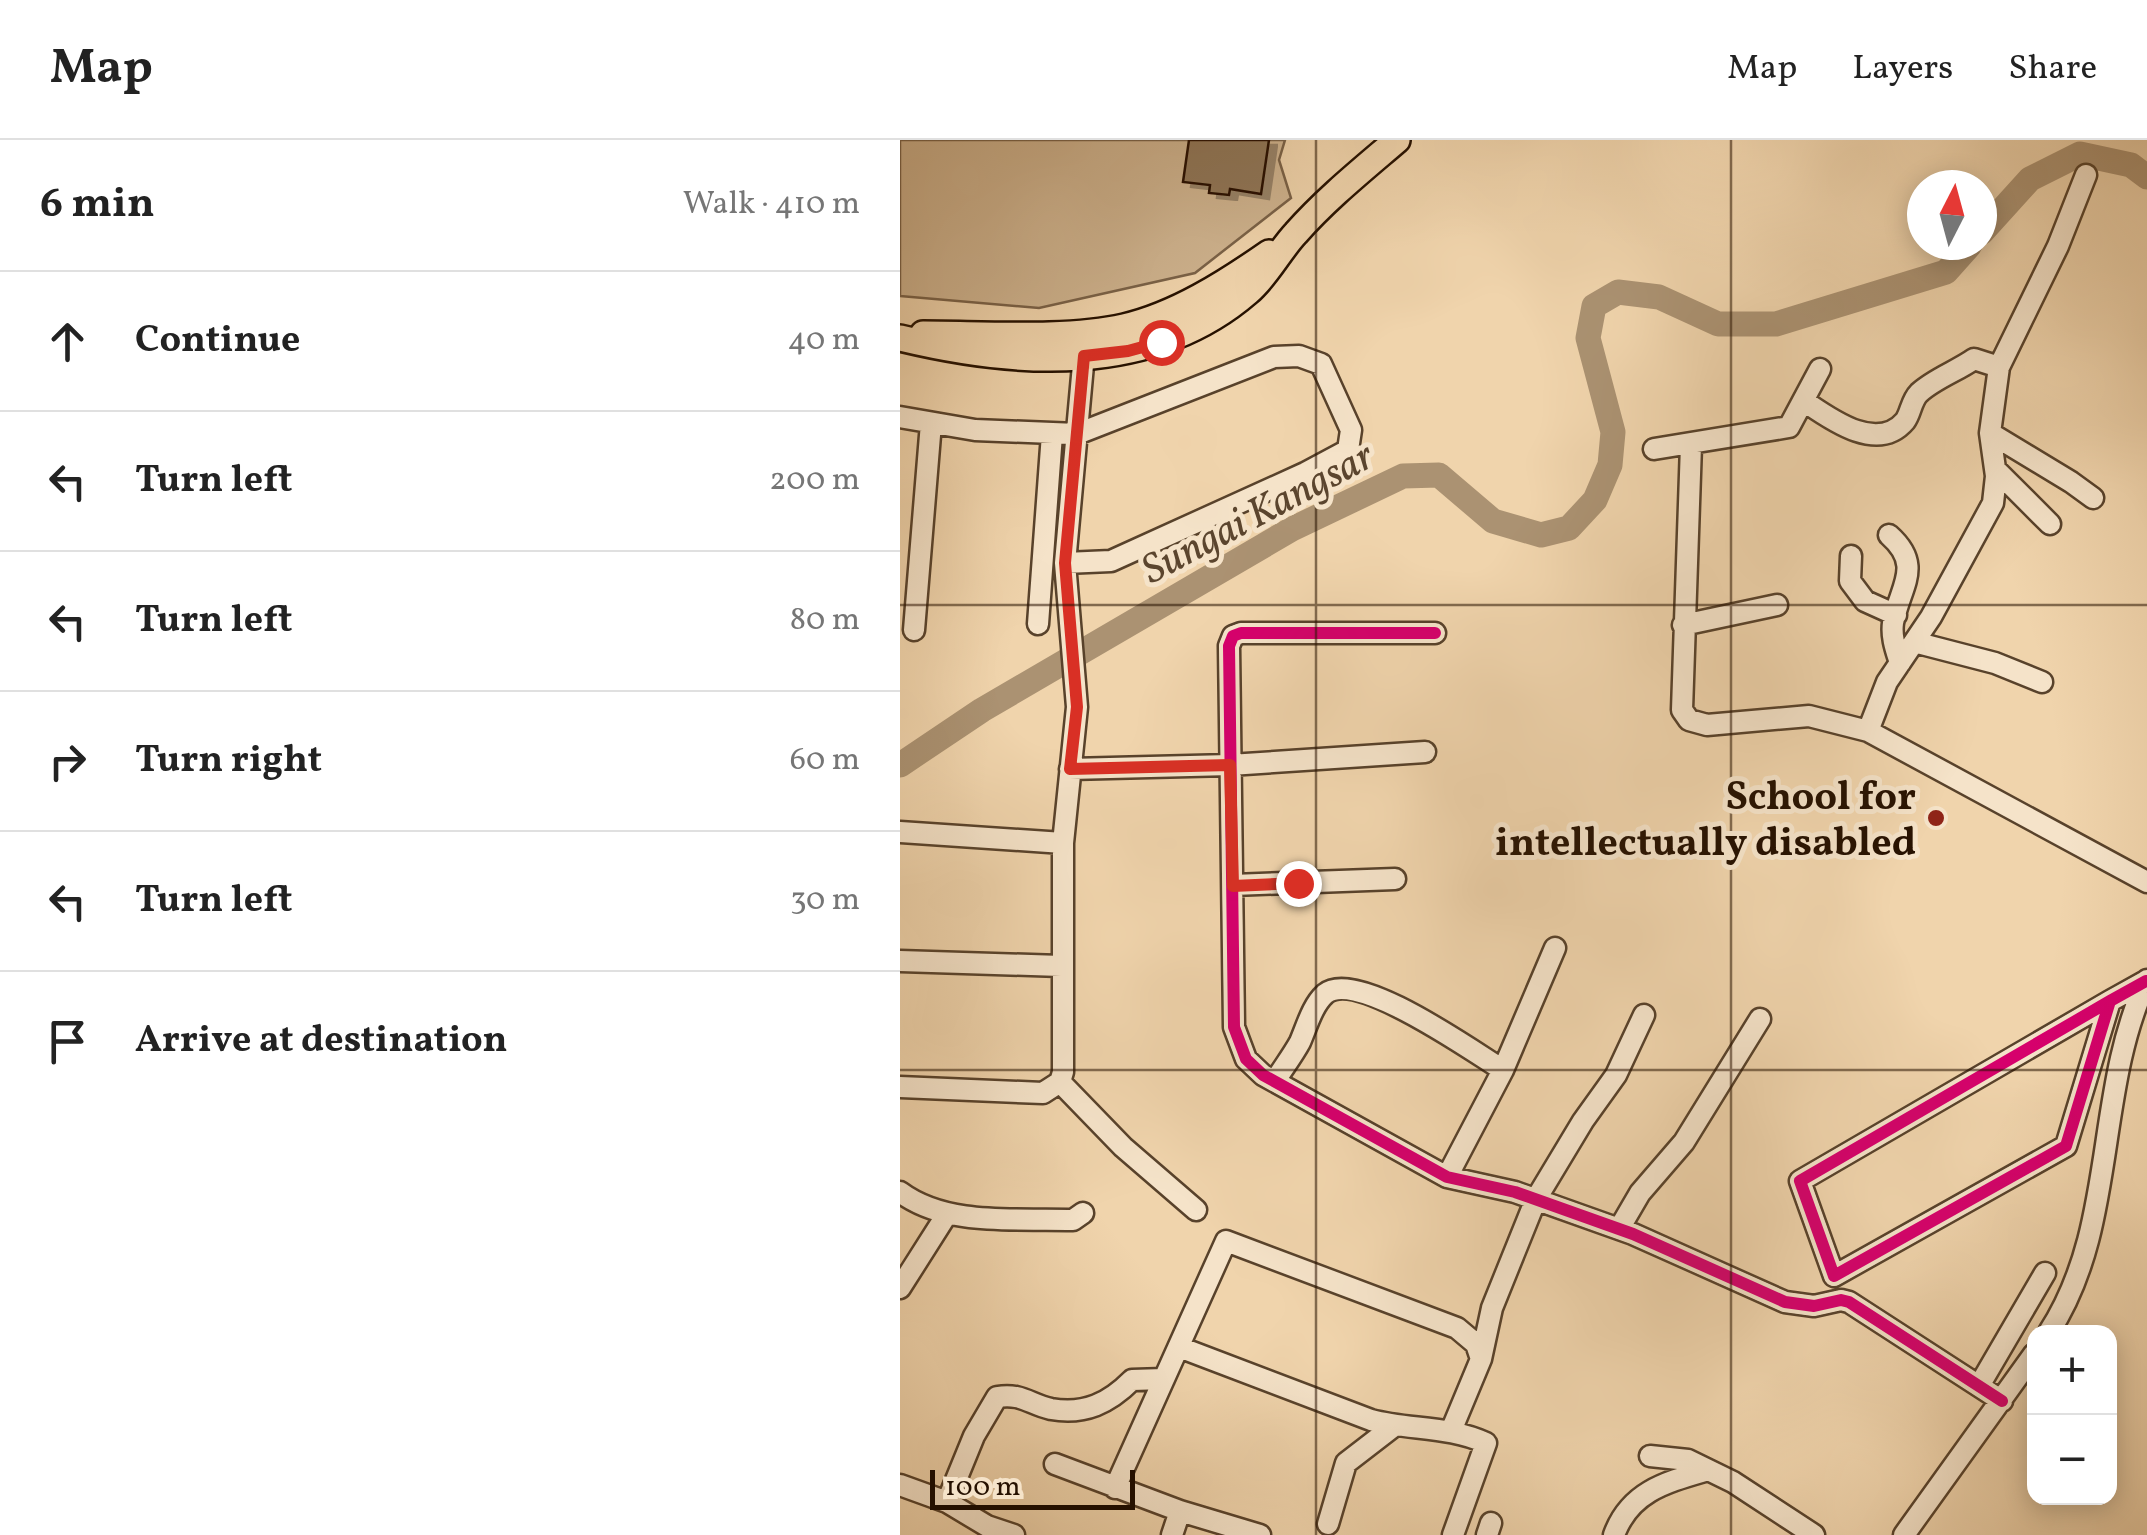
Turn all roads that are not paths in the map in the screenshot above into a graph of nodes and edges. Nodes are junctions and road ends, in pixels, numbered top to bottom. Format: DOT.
graph roads {
  1 [pos="1396,140"];
  2 [pos="2086,176"];
  3 [pos="900,336"];
  4 [pos="1085,344"];
  5 [pos="1999,367"];
  6 [pos="1820,369"];
  7 [pos="1804,402"];
  8 [pos="900,417"];
  9 [pos="931,422"];
  10 [pos="1990,433"];
  11 [pos="1052,434"];
  12 [pos="1077,434"];
  13 [pos="1691,446"];
  14 [pos="1654,450"];
  15 [pos="1995,469"];
  16 [pos="2092,498"];
  17 [pos="2050,524"];
  18 [pos="900,529"];
  19 [pos="922,533"];
  20 [pos="1890,535"];
  21 [pos="1851,556"];
  22 [pos="1065,563"];
  23 [pos="1778,605"];
  24 [pos="1896,615"];
  25 [pos="1038,624"];
  26 [pos="1683,625"];
  27 [pos="914,630"];
  28 [pos="1435,632"];
  29 [pos="1914,642"];
  30 [pos="1900,663"];
  31 [pos="2042,682"];
  32 [pos="1868,732"];
  33 [pos="1425,752"];
  34 [pos="1230,765"];
  35 [pos="1070,769"];
  36 [pos="900,832"];
  37 [pos="1063,843"];
  38 [pos="1395,879"];
  39 [pos="2147,882"];
  40 [pos="1233,886"];
  41 [pos="1556,948"];
  42 [pos="900,961"];
  43 [pos="1061,966"];
  44 [pos="2147,981"];
  45 [pos="2110,1001"];
  46 [pos="1644,1015"];
  47 [pos="1760,1019"];
  48 [pos="1503,1070"];
  49 [pos="1275,1080"];
  50 [pos="1060,1082"];
  51 [pos="900,1086"];
  52 [pos="1447,1177"];
  53 [pos="900,1192"];
  54 [pos="1536,1200"];
  55 [pos="1196,1210"];
  56 [pos="1083,1213"];
  57 [pos="947,1214"];
  58 [pos="1619,1229"];
  59 [pos="2045,1273"];
  60 [pos="900,1288"];
  61 [pos="2053,1325"];
  62 [pos="1179,1347"];
  63 [pos="1481,1359"];
  64 [pos="2027,1364"];
  65 [pos="1164,1379"];
  66 [pos="1979,1386"];
  67 [pos="2002,1401"];
  68 [pos="1394,1426"];
  69 [pos="1451,1431"];
  70 [pos="1650,1456"];
  71 [pos="1055,1464"];
  72 [pos="1708,1470"];
  73 [pos="900,1485"];
  74 [pos="1115,1488"];
  75 [pos="947,1502"];
  76 [pos="1180,1510"];
  77 [pos="1328,1524"];
  78 [pos="1014,1535"];
  79 [pos="1172,1535"];
  80 [pos="1260,1535"];
  81 [pos="1453,1535"];
  82 [pos="1614,1535"];
  83 [pos="1814,1535"];
  84 [pos="1904,1535"];
  1 -- 4 [label="main road"];
  2 -- 5 [label="street"];
  3 -- 4 [label="main road"];
  4 -- 12 [label="street"];
  5 -- 7 [label="street"];
  5 -- 10 [label="street"];
  6 -- 7 [label="street"];
  7 -- 13 [label="street"];
  8 -- 9 [label="street"];
  9 -- 11 [label="street"];
  9 -- 19 [label="street"];
  10 -- 15 [label="street"];
  10 -- 16 [label="street"];
  11 -- 12 [label="street"];
  11 -- 25 [label="street"];
  12 -- 22 [label="street"];
  12 -- 22 [label="street"];
  13 -- 14 [label="street"];
  13 -- 26 [label="street"];
  15 -- 17 [label="street"];
  15 -- 29 [label="street"];
  18 -- 19 [label="street"];
  19 -- 27 [label="street"];
  20 -- 24 [label="street"];
  21 -- 24 [label="street"];
  22 -- 35 [label="street"];
  23 -- 26 [label="street"];
  24 -- 30 [label="street"];
  26 -- 32 [label="street"];
  28 -- 34 [label="street"];
  29 -- 30 [label="street"];
  29 -- 31 [label="street"];
  30 -- 32 [label="street"];
  32 -- 39 [label="street"];
  33 -- 34 [label="street"];
  34 -- 35 [label="street"];
  34 -- 40 [label="street"];
  35 -- 37 [label="street"];
  36 -- 37 [label="street"];
  37 -- 43 [label="street"];
  38 -- 40 [label="street"];
  40 -- 49 [label="street"];
  41 -- 48 [label="street"];
  42 -- 43 [label="street"];
  43 -- 50 [label="street"];
  44 -- 45 [label="street"];
  44 -- 61 [label="street"];
  45 -- 45 [label="street"];
  46 -- 54 [label="street"];
  47 -- 58 [label="street"];
  48 -- 49 [label="street"];
  48 -- 52 [label="street"];
  49 -- 52 [label="street"];
  50 -- 51 [label="street"];
  50 -- 55 [label="street"];
  52 -- 54 [label="street"];
  53 -- 57 [label="street"];
  54 -- 58 [label="street"];
  54 -- 63 [label="street"];
  56 -- 57 [label="street"];
  57 -- 60 [label="street"];
  58 -- 66 [label="street"];
  59 -- 66 [label="street"];
  62 -- 63 [label="street"];
  62 -- 65 [label="street"];
  62 -- 68 [label="street"];
  63 -- 69 [label="street"];
  64 -- 67 [label="street"];
  65 -- 74 [label="street"];
  65 -- 75 [label="street"];
  66 -- 67 [label="street"];
  67 -- 84 [label="street"];
  68 -- 69 [label="street"];
  68 -- 77 [label="street"];
  69 -- 81 [label="street"];
  70 -- 72 [label="street"];
  71 -- 74 [label="street"];
  72 -- 82 [label="street"];
  72 -- 83 [label="street"];
  73 -- 75 [label="street"];
  74 -- 76 [label="street"];
  75 -- 78 [label="street"];
  76 -- 79 [label="street"];
  76 -- 80 [label="street"];
}
